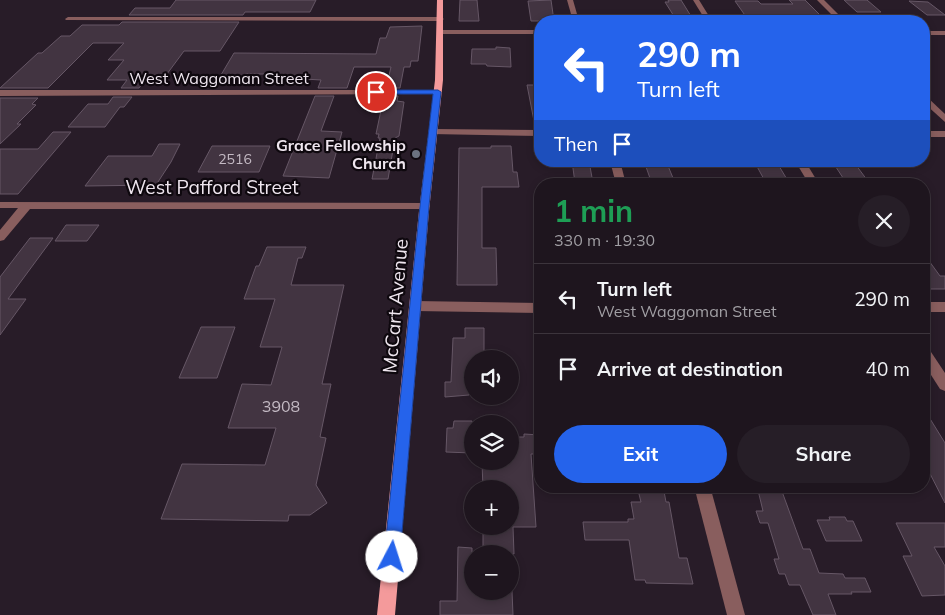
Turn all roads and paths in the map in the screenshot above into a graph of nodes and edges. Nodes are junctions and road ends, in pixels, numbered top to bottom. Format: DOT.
graph roads {
  1 [pos="440,0"];
  2 [pos="570,0"];
  3 [pos="696,0"];
  4 [pos="820,0"];
  5 [pos="574,15"];
  6 [pos="706,15"];
  7 [pos="836,15"];
  8 [pos="68,19"];
  9 [pos="441,19"];
  10 [pos="441,32"];
  11 [pos="534,32"];
  12 [pos="930,33"];
  13 [pos="945,33"];
  14 [pos="438,92"];
  15 [pos="0,93"];
  16 [pos="930,105"];
  17 [pos="945,119"];
  18 [pos="434,132"];
  19 [pos="534,132"];
  20 [pos="930,134"];
  21 [pos="945,134"];
  22 [pos="804,167"];
  23 [pos="810,178"];
  24 [pos="0,205"];
  25 [pos="27,205"];
  26 [pos="424,206"];
  27 [pos="0,237"];
  28 [pos="415,306"];
  29 [pos="930,307"];
  30 [pos="945,307"];
  31 [pos="534,308"];
  32 [pos="930,362"];
  33 [pos="945,386"];
  34 [pos="704,493"];
  35 [pos="386,615"];
  36 [pos="736,615"];
  1 -- 9 [label="main road, McCart Avenue"];
  2 -- 5 [label="street"];
  3 -- 6 [label="street"];
  4 -- 7 [label="street"];
  8 -- 9 [label="street"];
  9 -- 10 [label="main road, McCart Avenue"];
  10 -- 11 [label="street"];
  10 -- 14 [label="main road, McCart Avenue"];
  12 -- 13 [label="street"];
  14 -- 15 [label="street, West Waggoman Street"];
  14 -- 18 [label="main road, McCart Avenue"];
  16 -- 17 [label="street"];
  18 -- 19 [label="street"];
  18 -- 26 [label="main road, McCart Avenue"];
  20 -- 21 [label="street"];
  22 -- 23 [label="street"];
  24 -- 25 [label="street, West Pafford Street"];
  25 -- 26 [label="street, West Pafford Street"];
  25 -- 27 [label="street"];
  26 -- 28 [label="main road, McCart Avenue"];
  28 -- 31 [label="street"];
  28 -- 35 [label="main road, McCart Avenue"];
  29 -- 30 [label="street"];
  32 -- 33 [label="street"];
  34 -- 36 [label="street"];
}
